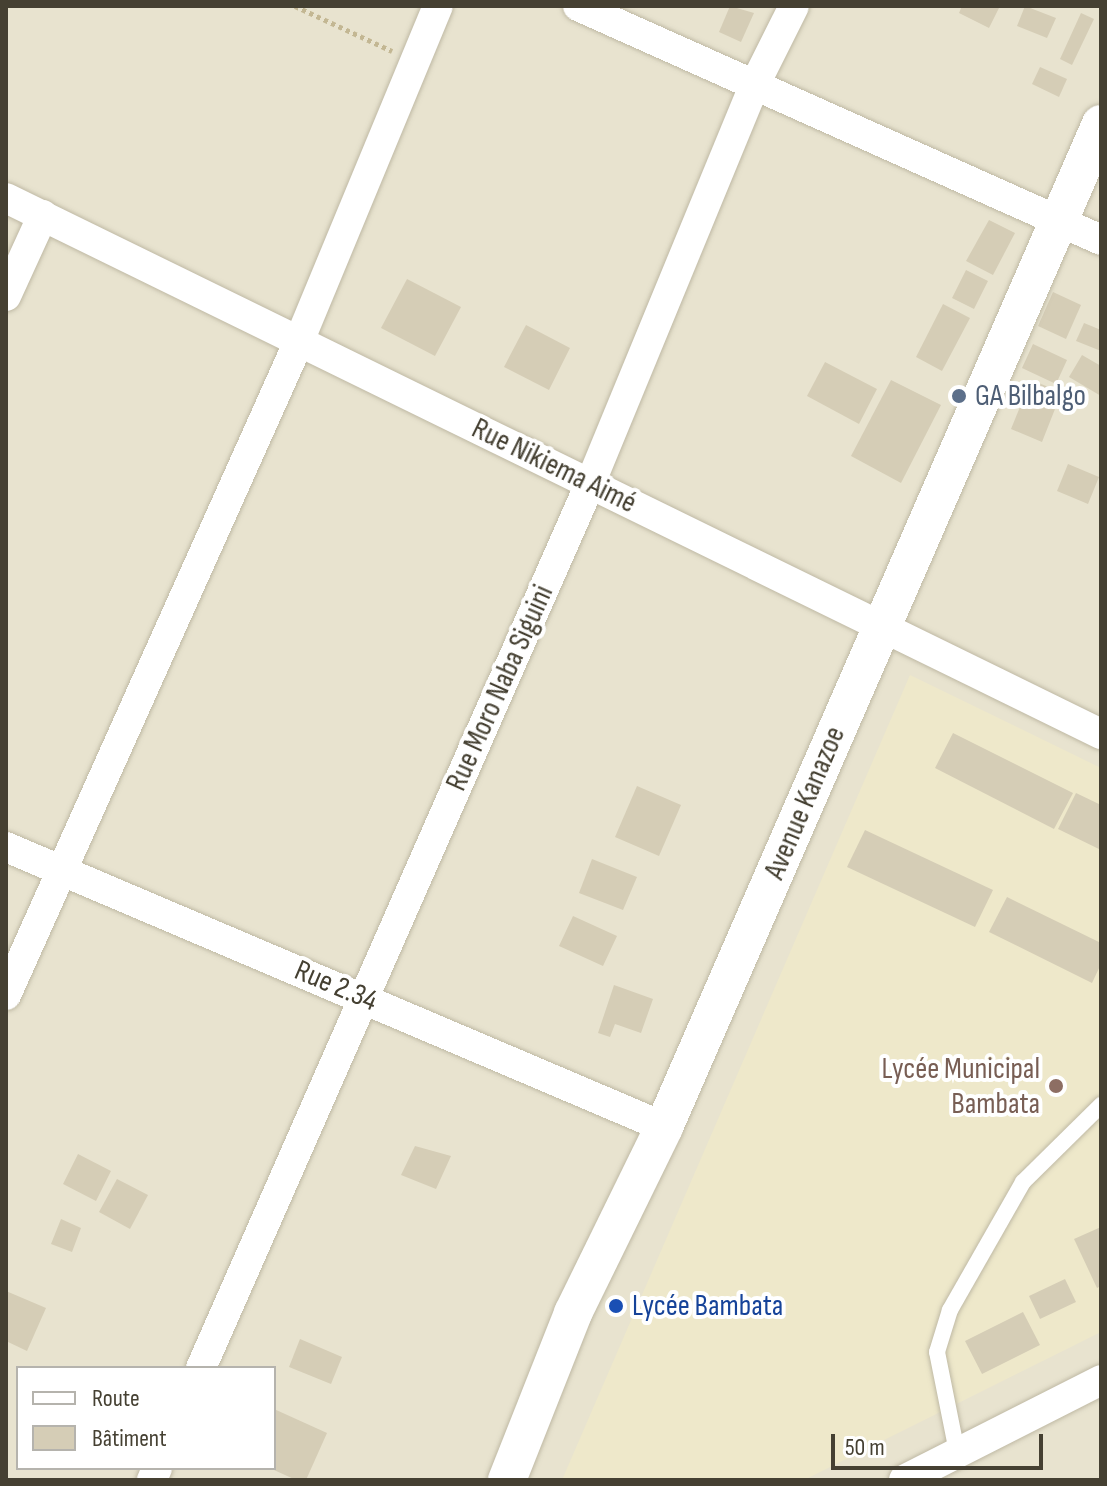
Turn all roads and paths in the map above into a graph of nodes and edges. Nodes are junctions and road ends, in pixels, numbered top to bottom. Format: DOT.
graph roads {
  1 [pos="295,6"];
  2 [pos="438,6"];
  3 [pos="578,6"];
  4 [pos="794,6"];
  5 [pos="414,61"];
  6 [pos="755,84"];
  7 [pos="1101,124"];
  8 [pos="6,198"];
  9 [pos="43,215"];
  10 [pos="1058,222"];
  11 [pos="1101,240"];
  12 [pos="6,296"];
  13 [pos="300,339"];
  14 [pos="590,484"];
  15 [pos="882,626"];
  16 [pos="1097,725"];
  17 [pos="6,847"];
  18 [pos="62,871"];
  19 [pos="6,995"];
  20 [pos="364,998"];
  21 [pos="1101,1105"];
  22 [pos="664,1127"];
  23 [pos="202,1366"];
  24 [pos="1101,1380"];
  25 [pos="957,1452"];
  26 [pos="507,1480"];
  27 [pos="904,1480"];
  1 -- 5 [label="path"];
  2 -- 5 [label="street"];
  3 -- 6 [label="street"];
  4 -- 6 [label="street, Rue Moro Naba Siguini"];
  5 -- 13 [label="street"];
  6 -- 10 [label="street"];
  6 -- 14 [label="street, Rue Moro Naba Siguini"];
  7 -- 10 [label="street, Avenue Kanazoe"];
  8 -- 9 [label="street, Rue Nikiema Aimé"];
  9 -- 12 [label="street"];
  9 -- 13 [label="street, Rue Nikiema Aimé"];
  10 -- 11 [label="street"];
  10 -- 15 [label="street, Avenue Kanazoe"];
  13 -- 14 [label="street, Rue Nikiema Aimé"];
  13 -- 18 [label="street"];
  14 -- 15 [label="street, Rue Nikiema Aimé"];
  14 -- 20 [label="street, Rue Moro Naba Siguini"];
  15 -- 16 [label="street, Rue Nikiema Aimé"];
  15 -- 22 [label="street, Avenue Kanazoe"];
  17 -- 18 [label="street, Rue 2.34"];
  18 -- 19 [label="street"];
  18 -- 20 [label="street, Rue 2.34"];
  20 -- 22 [label="street, Rue 2.34"];
  20 -- 23 [label="street, Rue Moro Naba Siguini"];
  21 -- 25 [label="lane"];
  22 -- 26 [label="street, Avenue Kanazoe"];
  24 -- 25 [label="street"];
  25 -- 27 [label="street"];
}
